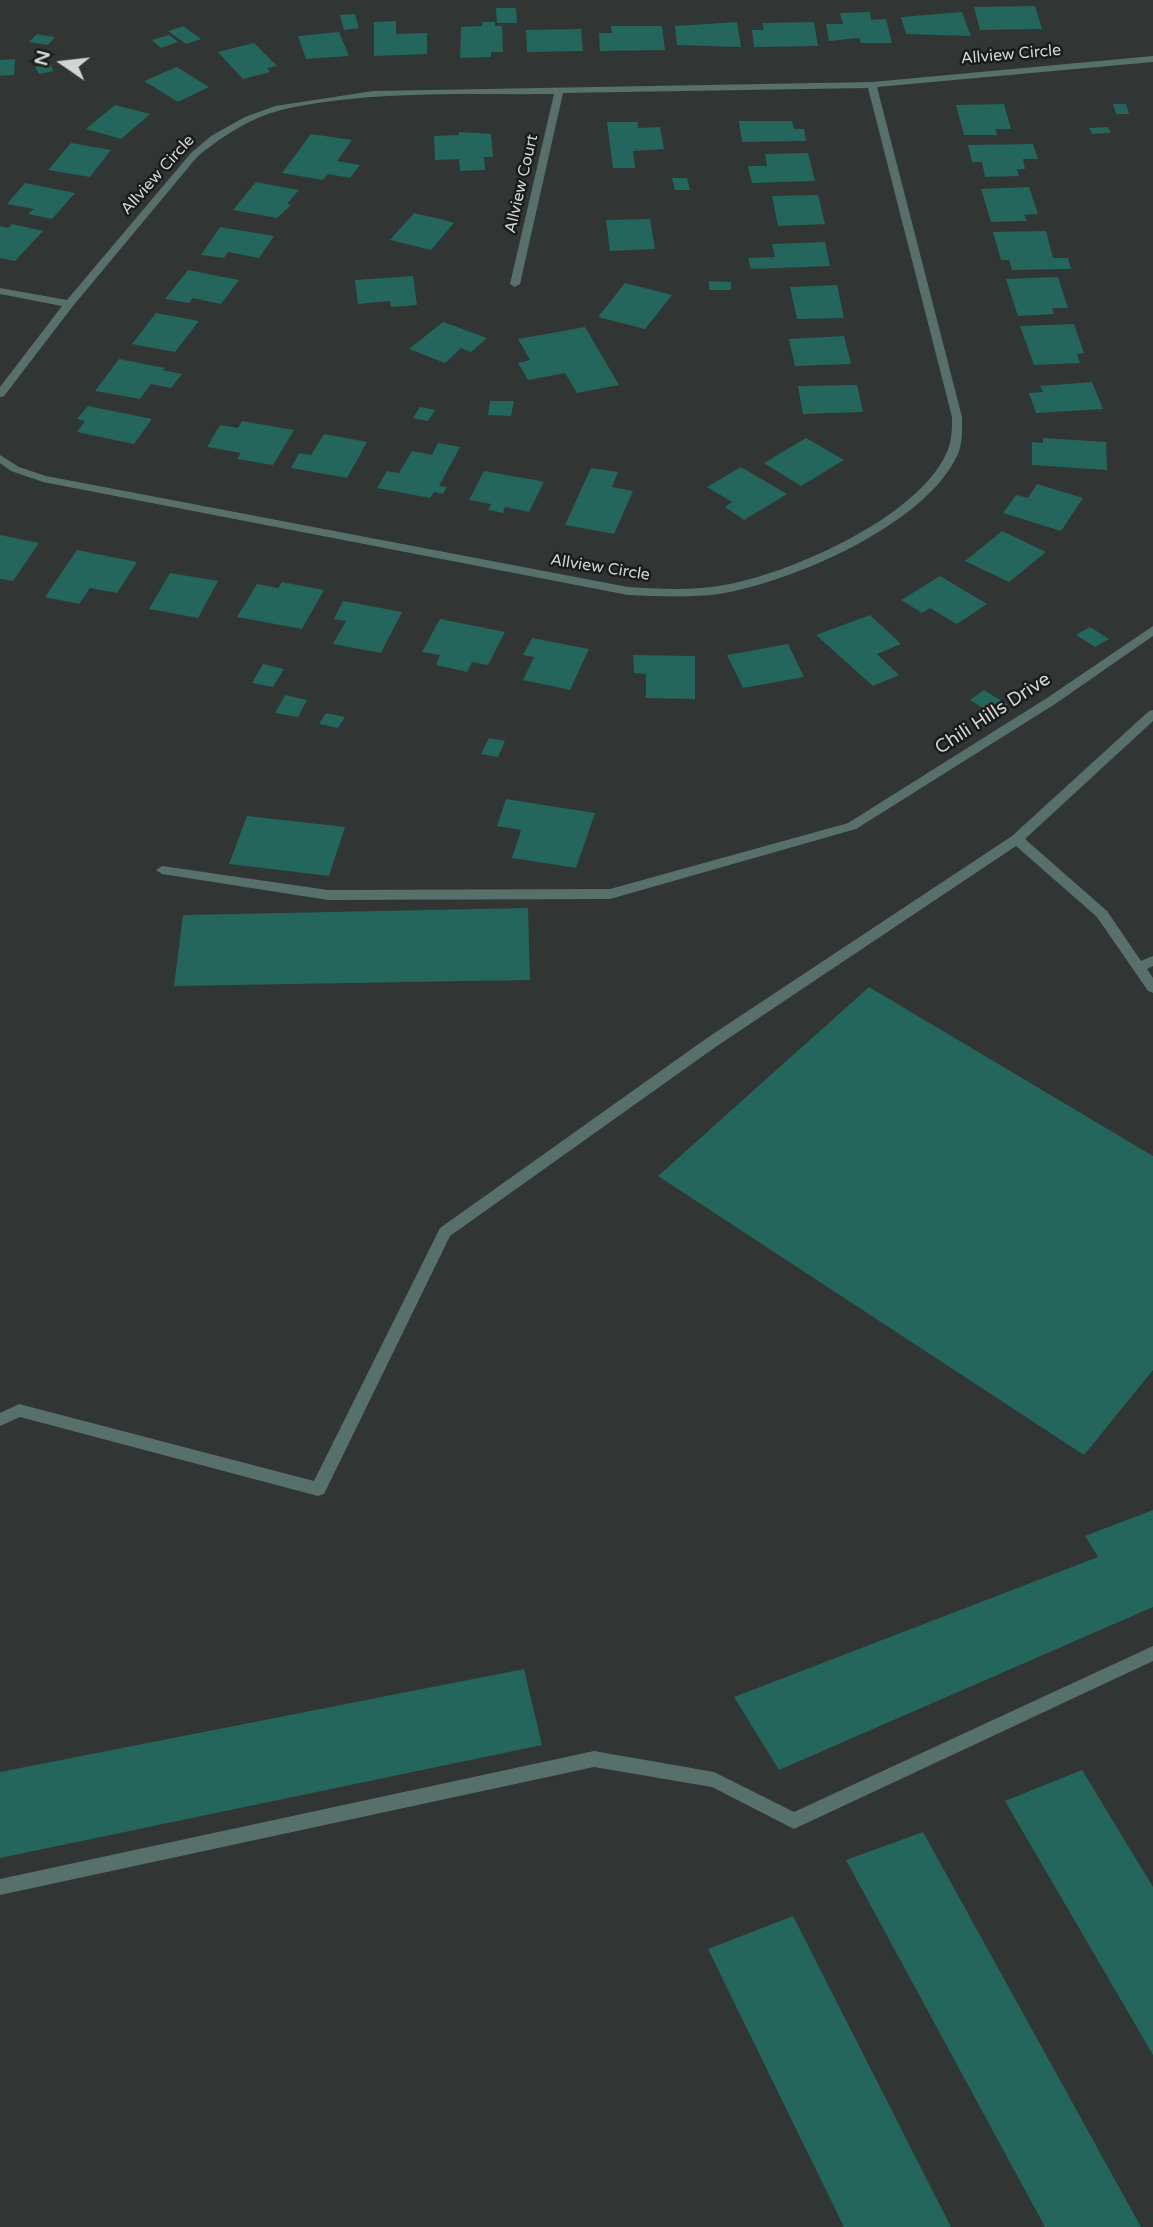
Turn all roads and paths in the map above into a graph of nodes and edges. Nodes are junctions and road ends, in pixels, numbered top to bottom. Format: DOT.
graph roads {
  1 [pos="1153,59"];
  2 [pos="872,85"];
  3 [pos="559,91"];
  4 [pos="514,284"];
  5 [pos="0,291"];
  6 [pos="69,303"];
  7 [pos="0,394"];
  8 [pos="0,458"];
  9 [pos="1153,630"];
  10 [pos="1153,714"];
  11 [pos="1017,839"];
  12 [pos="162,870"];
  13 [pos="1153,961"];
  14 [pos="1139,967"];
  15 [pos="1153,988"];
  16 [pos="0,1420"];
  17 [pos="1153,1653"];
  18 [pos="0,1887"];
  1 -- 2 [label="street, Allview Circle"];
  2 -- 3 [label="street, Allview Circle"];
  2 -- 8 [label="street, Allview Circle"];
  3 -- 4 [label="street, Allview Court"];
  3 -- 6 [label="street, Allview Circle"];
  5 -- 6 [label="street"];
  6 -- 7 [label="street, Allview Circle"];
  9 -- 12 [label="street, Chili Hills Drive"];
  10 -- 11 [label="street"];
  11 -- 14 [label="street"];
  11 -- 16 [label="street"];
  13 -- 14 [label="street"];
  14 -- 15 [label="street"];
  17 -- 18 [label="street"];
}
